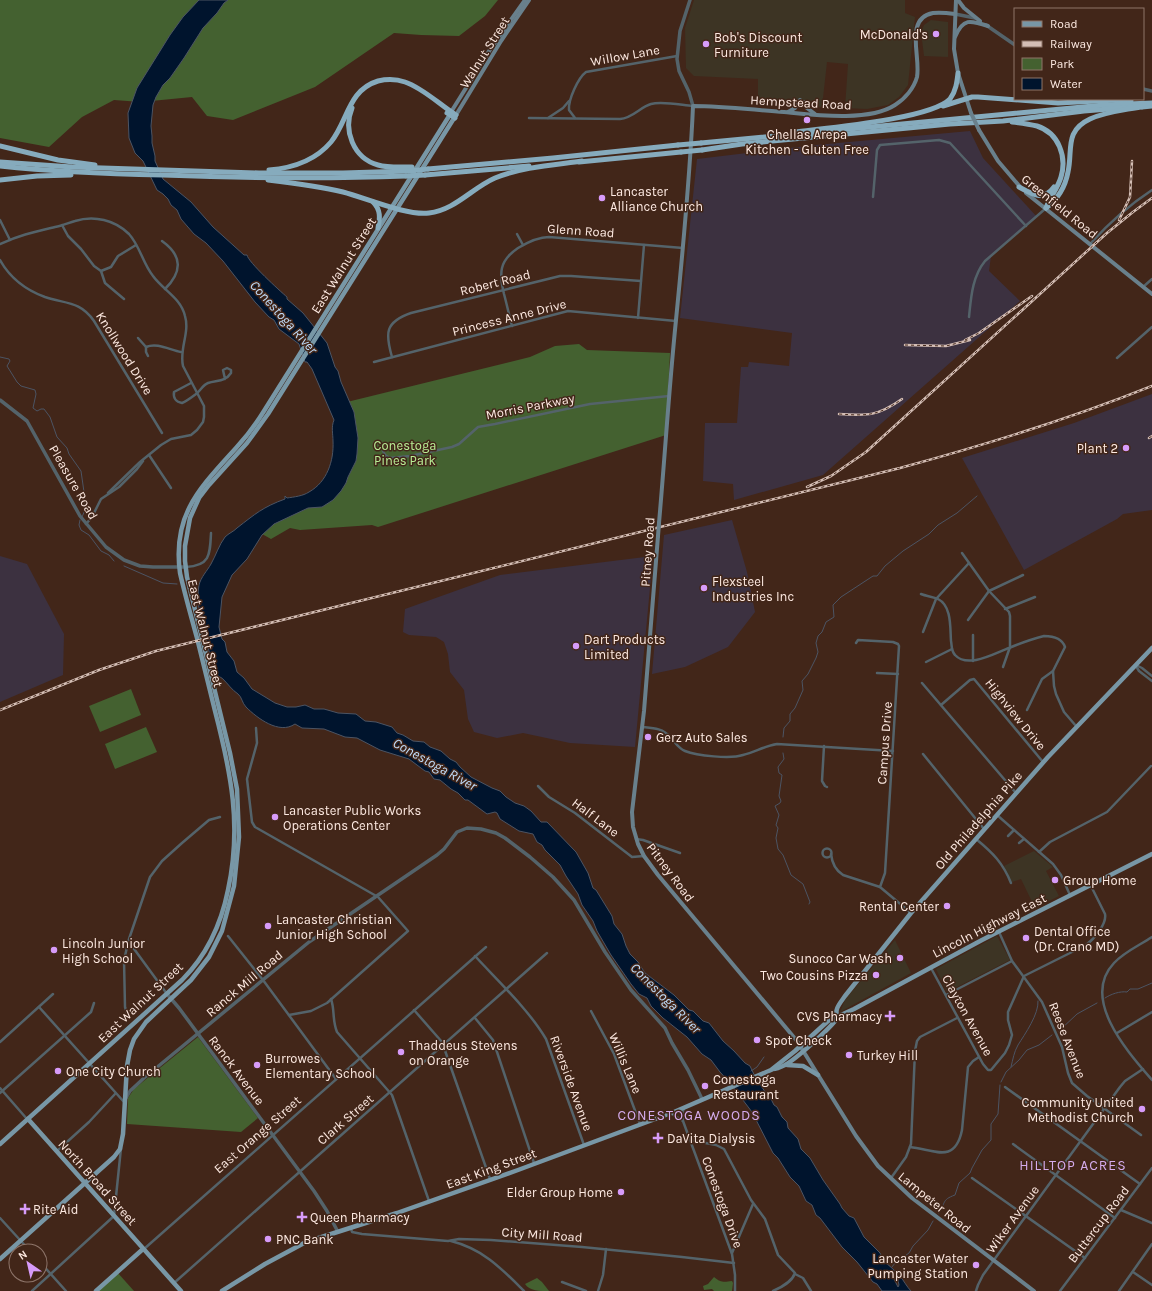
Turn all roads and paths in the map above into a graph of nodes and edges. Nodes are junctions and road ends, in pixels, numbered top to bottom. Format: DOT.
graph roads {
  1 [pos="525,0"];
  2 [pos="529,0"];
  3 [pos="690,0"];
  4 [pos="957,0"];
  5 [pos="955,14"];
  6 [pos="980,21"];
  7 [pos="988,26"];
  8 [pos="954,41"];
  9 [pos="1014,45"];
  10 [pos="677,56"];
  11 [pos="958,73"];
  12 [pos="966,99"];
  13 [pos="1014,100"];
  14 [pos="1018,100"];
  15 [pos="1117,100"];
  16 [pos="1117,100"];
  17 [pos="569,101"];
  18 [pos="1152,103"];
  19 [pos="1144,105"];
  20 [pos="693,106"];
  21 [pos="1152,106"];
  22 [pos="938,107"];
  23 [pos="787,112"];
  24 [pos="453,115"];
  25 [pos="816,115"];
  26 [pos="529,118"];
  27 [pos="548,118"];
  28 [pos="576,119"];
  29 [pos="1004,121"];
  30 [pos="735,140"];
  31 [pos="0,146"];
  32 [pos="582,161"];
  33 [pos="0,162"];
  34 [pos="0,166"];
  35 [pos="121,168"];
  36 [pos="410,169"];
  37 [pos="232,171"];
  38 [pos="126,174"];
  39 [pos="1062,176"];
  40 [pos="241,177"];
  41 [pos="0,180"];
  42 [pos="1019,187"];
  43 [pos="1152,190"];
  44 [pos="873,197"];
  45 [pos="370,200"];
  46 [pos="392,207"];
  47 [pos="398,208"];
  48 [pos="1046,208"];
  49 [pos="0,220"];
  50 [pos="62,225"];
  51 [pos="1026,226"];
  52 [pos="378,228"];
  53 [pos="517,234"];
  54 [pos="10,240"];
  55 [pos="162,241"];
  56 [pos="0,244"];
  57 [pos="644,244"];
  58 [pos="1090,244"];
  59 [pos="136,245"];
  60 [pos="523,245"];
  61 [pos="684,248"];
  62 [pos="0,260"];
  63 [pos="101,271"];
  64 [pos="1152,279"];
  65 [pos="641,281"];
  66 [pos="346,284"];
  67 [pos="1143,287"];
  68 [pos="165,289"];
  69 [pos="503,290"];
  70 [pos="1152,294"];
  71 [pos="124,299"];
  72 [pos="969,317"];
  73 [pos="638,318"];
  74 [pos="676,321"];
  75 [pos="512,326"];
  76 [pos="1152,327"];
  77 [pos="138,338"];
  78 [pos="146,347"];
  79 [pos="181,352"];
  80 [pos="148,356"];
  81 [pos="392,357"];
  82 [pos="1117,358"];
  83 [pos="374,362"];
  84 [pos="225,379"];
  85 [pos="191,383"];
  86 [pos="280,391"];
  87 [pos="197,393"];
  88 [pos="669,396"];
  89 [pos="0,400"];
  90 [pos="162,433"];
  91 [pos="383,451"];
  92 [pos="149,455"];
  93 [pos="171,488"];
  94 [pos="86,524"];
  95 [pos="211,534"];
  96 [pos="962,553"];
  97 [pos="969,563"];
  98 [pos="179,567"];
  99 [pos="185,567"];
  100 [pos="1022,575"];
  101 [pos="989,591"];
  102 [pos="921,594"];
  103 [pos="1035,597"];
  104 [pos="936,599"];
  105 [pos="1005,609"];
  106 [pos="968,620"];
  107 [pos="923,632"];
  108 [pos="973,635"];
  109 [pos="856,643"];
  110 [pos="1010,647"];
  111 [pos="952,648"];
  112 [pos="1152,648"];
  113 [pos="973,661"];
  114 [pos="926,662"];
  115 [pos="1136,665"];
  116 [pos="1003,667"];
  117 [pos="1053,671"];
  118 [pos="877,673"];
  119 [pos="898,674"];
  120 [pos="1152,676"];
  121 [pos="1152,681"];
  122 [pos="922,683"];
  123 [pos="941,705"];
  124 [pos="1027,710"];
  125 [pos="642,727"];
  126 [pos="1077,727"];
  127 [pos="256,728"];
  128 [pos="824,746"];
  129 [pos="893,751"];
  130 [pos="923,754"];
  131 [pos="1043,763"];
  132 [pos="1151,766"];
  133 [pos="538,786"];
  134 [pos="827,787"];
  135 [pos="1016,793"];
  136 [pos="997,815"];
  137 [pos="220,817"];
  138 [pos="985,829"];
  139 [pos="1014,830"];
  140 [pos="1008,836"];
  141 [pos="1024,838"];
  142 [pos="636,839"];
  143 [pos="976,839"];
  144 [pos="1019,843"];
  145 [pos="680,852"];
  146 [pos="1039,852"];
  147 [pos="831,854"];
  148 [pos="1152,854"];
  149 [pos="644,856"];
  150 [pos="1011,883"];
  151 [pos="1090,886"];
  152 [pos="880,887"];
  153 [pos="1071,895"];
  154 [pos="376,896"];
  155 [pos="911,913"];
  156 [pos="998,932"];
  157 [pos="228,936"];
  158 [pos="1152,937"];
  159 [pos="128,942"];
  160 [pos="486,947"];
  161 [pos="547,953"];
  162 [pos="475,956"];
  163 [pos="1012,961"];
  164 [pos="931,968"];
  165 [pos="1024,976"];
  166 [pos="263,980"];
  167 [pos="506,990"];
  168 [pos="53,994"];
  169 [pos="167,994"];
  170 [pos="946,995"];
  171 [pos="172,998"];
  172 [pos="332,999"];
  173 [pos="94,1003"];
  174 [pos="39,1007"];
  175 [pos="414,1010"];
  176 [pos="590,1011"];
  177 [pos="1152,1012"];
  178 [pos="289,1015"];
  179 [pos="128,1016"];
  180 [pos="838,1017"];
  181 [pos="475,1018"];
  182 [pos="957,1018"];
  183 [pos="1118,1033"];
  184 [pos="198,1034"];
  185 [pos="64,1036"];
  186 [pos="0,1042"];
  187 [pos="443,1045"];
  188 [pos="800,1046"];
  189 [pos="803,1051"];
  190 [pos="979,1057"];
  191 [pos="359,1058"];
  192 [pos="89,1064"];
  193 [pos="785,1065"];
  194 [pos="1142,1069"];
  195 [pos="771,1070"];
  196 [pos="818,1075"];
  197 [pos="144,1078"];
  198 [pos="336,1079"];
  199 [pos="139,1080"];
  200 [pos="1152,1080"];
  201 [pos="1005,1087"];
  202 [pos="0,1088"];
  203 [pos="1,1092"];
  204 [pos="390,1093"];
  205 [pos="115,1094"];
  206 [pos="125,1099"];
  207 [pos="702,1100"];
  208 [pos="125,1106"];
  209 [pos="684,1107"];
  210 [pos="1104,1108"];
  211 [pos="670,1113"];
  212 [pos="28,1120"];
  213 [pos="683,1122"];
  214 [pos="640,1124"];
  215 [pos="273,1135"];
  216 [pos="1141,1135"];
  217 [pos="690,1140"];
  218 [pos="1080,1142"];
  219 [pos="0,1144"];
  220 [pos="1013,1144"];
  221 [pos="584,1145"];
  222 [pos="121,1146"];
  223 [pos="910,1147"];
  224 [pos="56,1151"];
  225 [pos="534,1164"];
  226 [pos="1151,1170"];
  227 [pos="300,1172"];
  228 [pos="1056,1175"];
  229 [pos="972,1178"];
  230 [pos="891,1179"];
  231 [pos="490,1180"];
  232 [pos="85,1184"];
  233 [pos="1140,1184"];
  234 [pos="429,1202"];
  235 [pos="753,1204"];
  236 [pos="1121,1210"];
  237 [pos="114,1216"];
  238 [pos="1026,1217"];
  239 [pos="0,1218"];
  240 [pos="1115,1218"];
  241 [pos="1152,1223"];
  242 [pos="351,1227"];
  243 [pos="338,1232"];
  244 [pos="448,1240"];
  245 [pos="20,1241"];
  246 [pos="1152,1244"];
  247 [pos="143,1249"];
  248 [pos="606,1249"];
  249 [pos="732,1254"];
  250 [pos="1085,1258"];
  251 [pos="0,1259"];
  252 [pos="994,1261"];
  253 [pos="734,1263"];
  254 [pos="48,1272"];
  255 [pos="1133,1272"];
  256 [pos="50,1274"];
  257 [pos="795,1274"];
  258 [pos="562,1282"];
  259 [pos="174,1284"];
  260 [pos="1152,1285"];
  261 [pos="32,1291"];
  262 [pos="66,1291"];
  263 [pos="96,1291"];
  264 [pos="180,1291"];
  265 [pos="222,1291"];
  266 [pos="524,1291"];
  267 [pos="586,1291"];
  268 [pos="598,1291"];
  269 [pos="735,1291"];
  270 [pos="773,1291"];
  271 [pos="811,1291"];
  272 [pos="976,1291"];
  273 [pos="1034,1291"];
  274 [pos="1060,1291"];
  275 [pos="1120,1291"];
  1 -- 24 [label="main road, Walnut Street"];
  2 -- 24 [label="main road, Walnut Street"];
  3 -- 10 [label="street, Pitney Road"];
  4 -- 5 [label="main road, Greenfield Road"];
  4 -- 6 [label="main road"];
  5 -- 6 [label="street"];
  5 -- 8 [label="main road, Greenfield Road"];
  5 -- 25 [label="main road, Hempstead Road"];
  6 -- 7 [label="street"];
  7 -- 8 [label="main road"];
  7 -- 9 [label="street"];
  8 -- 11 [label="main road, Greenfield Road"];
  10 -- 17 [label="street, Willow Lane"];
  10 -- 20 [label="street, Pitney Road"];
  11 -- 12 [label="main road, Greenfield Road"];
  11 -- 22 [label="highway"];
  12 -- 13 [label="highway"];
  12 -- 22 [label="highway"];
  12 -- 42 [label="main road, Greenfield Road, bridge"];
  14 -- 16 [label="highway"];
  15 -- 19 [label="highway"];
  17 -- 27 [label="street, Willow Lane"];
  17 -- 28 [label="street"];
  18 -- 19 [label="highway"];
  19 -- 21 [label="highway"];
  19 -- 29 [label="highway"];
  19 -- 30 [label="highway"];
  19 -- 48 [label="highway"];
  20 -- 23 [label="main road, Hempstead Road"];
  20 -- 28 [label="street"];
  20 -- 61 [label="main road, Pitney Road"];
  22 -- 30 [label="highway"];
  23 -- 25 [label="main road, Hempstead Road"];
  23 -- 25 [label="main road"];
  24 -- 36 [label="highway"];
  24 -- 37 [label="highway"];
  24 -- 46 [label="main road, East Walnut Street"];
  24 -- 47 [label="main road, East Walnut Street"];
  26 -- 27 [label="street"];
  27 -- 28 [label="street"];
  29 -- 32 [label="highway, bridge"];
  29 -- 39 [label="highway"];
  30 -- 36 [label="highway, bridge"];
  31 -- 35 [label="highway"];
  32 -- 40 [label="highway, bridge"];
  32 -- 47 [label="highway"];
  33 -- 35 [label="highway"];
  34 -- 38 [label="highway"];
  35 -- 37 [label="highway"];
  36 -- 37 [label="highway"];
  38 -- 40 [label="highway"];
  38 -- 41 [label="highway"];
  39 -- 42 [label="highway"];
  39 -- 48 [label="highway"];
  40 -- 45 [label="highway"];
  42 -- 48 [label="main road, Greenfield Road"];
  43 -- 58 [label="street"];
  44 -- 51 [label="street"];
  45 -- 46 [label="highway"];
  45 -- 52 [label="highway"];
  46 -- 47 [label="highway"];
  46 -- 52 [label="main road, East Walnut Street"];
  47 -- 66 [label="main road, East Walnut Street"];
  48 -- 51 [label="street"];
  48 -- 58 [label="main road, Greenfield Road"];
  49 -- 54 [label="street"];
  50 -- 54 [label="street"];
  50 -- 59 [label="street"];
  50 -- 63 [label="street"];
  51 -- 72 [label="street"];
  52 -- 66 [label="main road, East Walnut Street"];
  53 -- 60 [label="street"];
  54 -- 56 [label="street"];
  55 -- 68 [label="street"];
  57 -- 60 [label="street, Glenn Road"];
  57 -- 61 [label="street, Glenn Road"];
  57 -- 65 [label="street"];
  58 -- 67 [label="main road, Greenfield Road"];
  59 -- 63 [label="street"];
  59 -- 68 [label="street"];
  60 -- 69 [label="street, Glenn Road"];
  61 -- 74 [label="main road, Pitney Road"];
  62 -- 90 [label="street, Knollwood Drive"];
  63 -- 71 [label="street"];
  64 -- 67 [label="street"];
  65 -- 69 [label="street, Robert Road"];
  65 -- 73 [label="street"];
  66 -- 86 [label="main road, East Walnut Street"];
  67 -- 70 [label="main road, Greenfield Road"];
  68 -- 79 [label="street"];
  69 -- 75 [label="street, Glenn Road"];
  69 -- 81 [label="street, Robert Road"];
  73 -- 74 [label="street, Princess Anne Drive"];
  73 -- 75 [label="street, Princess Anne Drive"];
  74 -- 88 [label="main road, Pitney Road"];
  75 -- 81 [label="street, Princess Anne Drive"];
  76 -- 82 [label="street"];
  77 -- 78 [label="street"];
  78 -- 79 [label="street"];
  78 -- 80 [label="street"];
  79 -- 85 [label="street"];
  81 -- 83 [label="street, Princess Anne Drive"];
  84 -- 87 [label="street"];
  85 -- 87 [label="street"];
  85 -- 87 [label="street"];
  86 -- 98 [label="main road, East Walnut Street"];
  86 -- 99 [label="main road, East Walnut Street"];
  87 -- 92 [label="street"];
  88 -- 91 [label="street, Morris Parkway"];
  88 -- 125 [label="main road, Pitney Road, bridge"];
  89 -- 94 [label="street, Pleasure Road"];
  92 -- 93 [label="street"];
  92 -- 94 [label="street"];
  94 -- 98 [label="street, Pleasure Road"];
  95 -- 99 [label="street, Pleasure Road"];
  96 -- 97 [label="street"];
  97 -- 101 [label="street"];
  97 -- 104 [label="street"];
  98 -- 99 [label="street, Pleasure Road"];
  98 -- 169 [label="main road, East Walnut Street"];
  99 -- 171 [label="main road, East Walnut Street"];
  100 -- 101 [label="street"];
  101 -- 105 [label="street"];
  101 -- 106 [label="street"];
  102 -- 104 [label="street"];
  103 -- 105 [label="street"];
  104 -- 107 [label="street"];
  104 -- 111 [label="street"];
  105 -- 110 [label="street"];
  108 -- 113 [label="street"];
  109 -- 119 [label="street, Campus Drive"];
  110 -- 113 [label="street"];
  110 -- 116 [label="street"];
  110 -- 117 [label="street"];
  111 -- 113 [label="street"];
  111 -- 114 [label="street"];
  112 -- 115 [label="main road, Old Philadelphia Pike"];
  115 -- 120 [label="street"];
  115 -- 121 [label="street"];
  115 -- 126 [label="main road, Old Philadelphia Pike"];
  117 -- 124 [label="street"];
  117 -- 126 [label="street"];
  118 -- 119 [label="street"];
  119 -- 129 [label="street, Campus Drive"];
  122 -- 123 [label="street"];
  123 -- 131 [label="street, Highview Drive"];
  123 -- 135 [label="street"];
  125 -- 128 [label="street"];
  125 -- 142 [label="main road, Pitney Road"];
  126 -- 131 [label="main road, Old Philadelphia Pike"];
  127 -- 154 [label="street"];
  128 -- 129 [label="street"];
  128 -- 134 [label="street"];
  129 -- 152 [label="street, Campus Drive"];
  130 -- 138 [label="street"];
  131 -- 135 [label="main road, Old Philadelphia Pike"];
  132 -- 146 [label="street"];
  133 -- 149 [label="street, Half Lane"];
  135 -- 136 [label="main road, Old Philadelphia Pike"];
  136 -- 138 [label="main road, Old Philadelphia Pike"];
  136 -- 139 [label="street"];
  137 -- 159 [label="street"];
  138 -- 143 [label="main road, Old Philadelphia Pike"];
  139 -- 140 [label="street"];
  139 -- 141 [label="street"];
  141 -- 144 [label="street"];
  141 -- 146 [label="street"];
  142 -- 145 [label="street"];
  142 -- 149 [label="main road, Pitney Road"];
  143 -- 150 [label="street"];
  143 -- 155 [label="main road, Old Philadelphia Pike"];
  146 -- 153 [label="street"];
  147 -- 152 [label="street"];
  148 -- 151 [label="main road, Lincoln Highway East"];
  149 -- 188 [label="main road, Pitney Road"];
  151 -- 153 [label="main road, Lincoln Highway East"];
  151 -- 165 [label="street"];
  152 -- 155 [label="street"];
  153 -- 156 [label="main road, Lincoln Highway East"];
  154 -- 166 [label="street, Ranck Mill Road"];
  154 -- 172 [label="street"];
  154 -- 207 [label="street, Ranck Mill Road"];
  155 -- 180 [label="main road, Old Philadelphia Pike"];
  156 -- 163 [label="street, Reese Avenue"];
  156 -- 164 [label="main road, Lincoln Highway East"];
  157 -- 166 [label="street"];
  158 -- 183 [label="street"];
  159 -- 169 [label="street, Ranck Avenue"];
  159 -- 179 [label="street"];
  160 -- 162 [label="street, East Orange Street"];
  161 -- 167 [label="street, Clark Street"];
  162 -- 167 [label="street, Riverside Avenue"];
  162 -- 175 [label="street, East Orange Street"];
  163 -- 165 [label="street, Reese Avenue"];
  163 -- 170 [label="street"];
  164 -- 170 [label="street, Clayton Avenue"];
  164 -- 180 [label="main road, Lincoln Highway East"];
  165 -- 190 [label="street, Clayton Avenue"];
  165 -- 210 [label="street, Reese Avenue"];
  166 -- 178 [label="street"];
  166 -- 184 [label="street, Ranck Mill Road"];
  167 -- 181 [label="street, Clark Street"];
  167 -- 221 [label="street, Riverside Avenue"];
  168 -- 174 [label="street"];
  169 -- 171 [label="street, Ranck Avenue"];
  169 -- 192 [label="main road, East Walnut Street"];
  170 -- 182 [label="street, Clayton Avenue"];
  171 -- 184 [label="street, Ranck Avenue"];
  171 -- 206 [label="main road, East Walnut Street"];
  172 -- 178 [label="street"];
  172 -- 191 [label="street"];
  173 -- 185 [label="street"];
  174 -- 185 [label="street"];
  174 -- 186 [label="street"];
  175 -- 187 [label="street"];
  175 -- 191 [label="street, East Orange Street"];
  176 -- 214 [label="street, Willis Lane"];
  177 -- 183 [label="street"];
  178 -- 198 [label="street"];
  180 -- 188 [label="main road, Lincoln Highway East"];
  180 -- 189 [label="main road, Lincoln Highway East"];
  181 -- 187 [label="street, Clark Street"];
  181 -- 225 [label="street"];
  182 -- 190 [label="street, Clayton Avenue"];
  182 -- 223 [label="street"];
  183 -- 194 [label="street"];
  184 -- 197 [label="street, Ranck Mill Road"];
  184 -- 215 [label="street, Ranck Avenue"];
  185 -- 192 [label="street"];
  185 -- 203 [label="street"];
  187 -- 204 [label="street, Clark Street"];
  187 -- 231 [label="street"];
  188 -- 189 [label="main road, Pitney Road"];
  188 -- 195 [label="main road, Lincoln Highway East"];
  189 -- 193 [label="main road, Lincoln Highway East"];
  189 -- 196 [label="main road, Lampeter Road"];
  190 -- 223 [label="street"];
  191 -- 198 [label="street, East Orange Street"];
  191 -- 204 [label="street"];
  192 -- 205 [label="street"];
  192 -- 212 [label="main road, East Walnut Street"];
  193 -- 195 [label="main road, Lincoln Highway East"];
  193 -- 196 [label="main road"];
  194 -- 200 [label="street"];
  194 -- 210 [label="street, Wiker Avenue"];
  195 -- 207 [label="main road, East King Street"];
  196 -- 230 [label="main road, Lampeter Road"];
  197 -- 199 [label="street, Ranck Mill Road"];
  197 -- 206 [label="street, Ranck Mill Road"];
  198 -- 215 [label="street, East Orange Street"];
  201 -- 218 [label="street"];
  202 -- 203 [label="street, North Broad Street"];
  203 -- 212 [label="street, North Broad Street"];
  204 -- 227 [label="street, Clark Street"];
  204 -- 234 [label="street"];
  205 -- 208 [label="street"];
  205 -- 224 [label="street"];
  206 -- 208 [label="main road, East Walnut Street"];
  207 -- 209 [label="main road, East King Street"];
  208 -- 222 [label="main road, East Walnut Street"];
  209 -- 211 [label="main road, East King Street"];
  209 -- 213 [label="street, Conestoga Drive"];
  210 -- 216 [label="street, Reese Avenue"];
  210 -- 218 [label="street, Wiker Avenue"];
  211 -- 213 [label="street"];
  211 -- 214 [label="main road, East King Street"];
  212 -- 219 [label="main road, East Walnut Street"];
  212 -- 224 [label="main road, North Broad Street"];
  213 -- 217 [label="street, Conestoga Drive"];
  214 -- 221 [label="main road, East King Street"];
  215 -- 227 [label="street, Ranck Avenue"];
  215 -- 247 [label="street, East Orange Street"];
  217 -- 235 [label="street"];
  217 -- 249 [label="street, Conestoga Drive"];
  218 -- 228 [label="street, Wiker Avenue"];
  218 -- 233 [label="street"];
  220 -- 228 [label="street"];
  221 -- 225 [label="main road, East King Street"];
  222 -- 232 [label="main road"];
  222 -- 237 [label="street"];
  223 -- 230 [label="street"];
  224 -- 232 [label="main road, North Broad Street"];
  225 -- 231 [label="main road, East King Street"];
  226 -- 233 [label="street, Buttercup Road"];
  227 -- 243 [label="street, Ranck Avenue"];
  227 -- 259 [label="street, Clark Street"];
  228 -- 238 [label="street, Wiker Avenue"];
  228 -- 240 [label="street"];
  229 -- 238 [label="street"];
  230 -- 252 [label="main road, Lampeter Road"];
  231 -- 234 [label="main road, East King Street"];
  232 -- 237 [label="main road, North Broad Street"];
  232 -- 245 [label="main road"];
  233 -- 236 [label="street, Buttercup Road"];
  234 -- 242 [label="main road, East King Street"];
  235 -- 249 [label="street"];
  235 -- 257 [label="street"];
  236 -- 240 [label="street, Buttercup Road"];
  236 -- 241 [label="street"];
  237 -- 247 [label="main road, North Broad Street"];
  237 -- 256 [label="street"];
  238 -- 250 [label="street"];
  238 -- 252 [label="street, Wiker Avenue"];
  239 -- 245 [label="street"];
  240 -- 250 [label="street, Buttercup Road"];
  242 -- 243 [label="main road, East King Street"];
  242 -- 244 [label="street, City Mill Road"];
  243 -- 265 [label="main road, East King Street"];
  244 -- 248 [label="street, City Mill Road"];
  244 -- 266 [label="street"];
  245 -- 251 [label="main road"];
  246 -- 255 [label="street"];
  247 -- 259 [label="main road, North Broad Street"];
  247 -- 263 [label="main road, East Orange Street"];
  248 -- 253 [label="street, City Mill Road"];
  248 -- 268 [label="street"];
  249 -- 253 [label="street, Conestoga Drive"];
  250 -- 274 [label="street, Buttercup Road"];
  252 -- 272 [label="street, Wiker Avenue"];
  252 -- 273 [label="main road, Lampeter Road"];
  253 -- 269 [label="street, Conestoga Drive"];
  254 -- 256 [label="street"];
  255 -- 260 [label="street"];
  255 -- 275 [label="street"];
  256 -- 261 [label="street"];
  256 -- 262 [label="street"];
  257 -- 270 [label="street"];
  257 -- 271 [label="street"];
  258 -- 267 [label="street"];
  259 -- 264 [label="main road, North Broad Street"];
}
